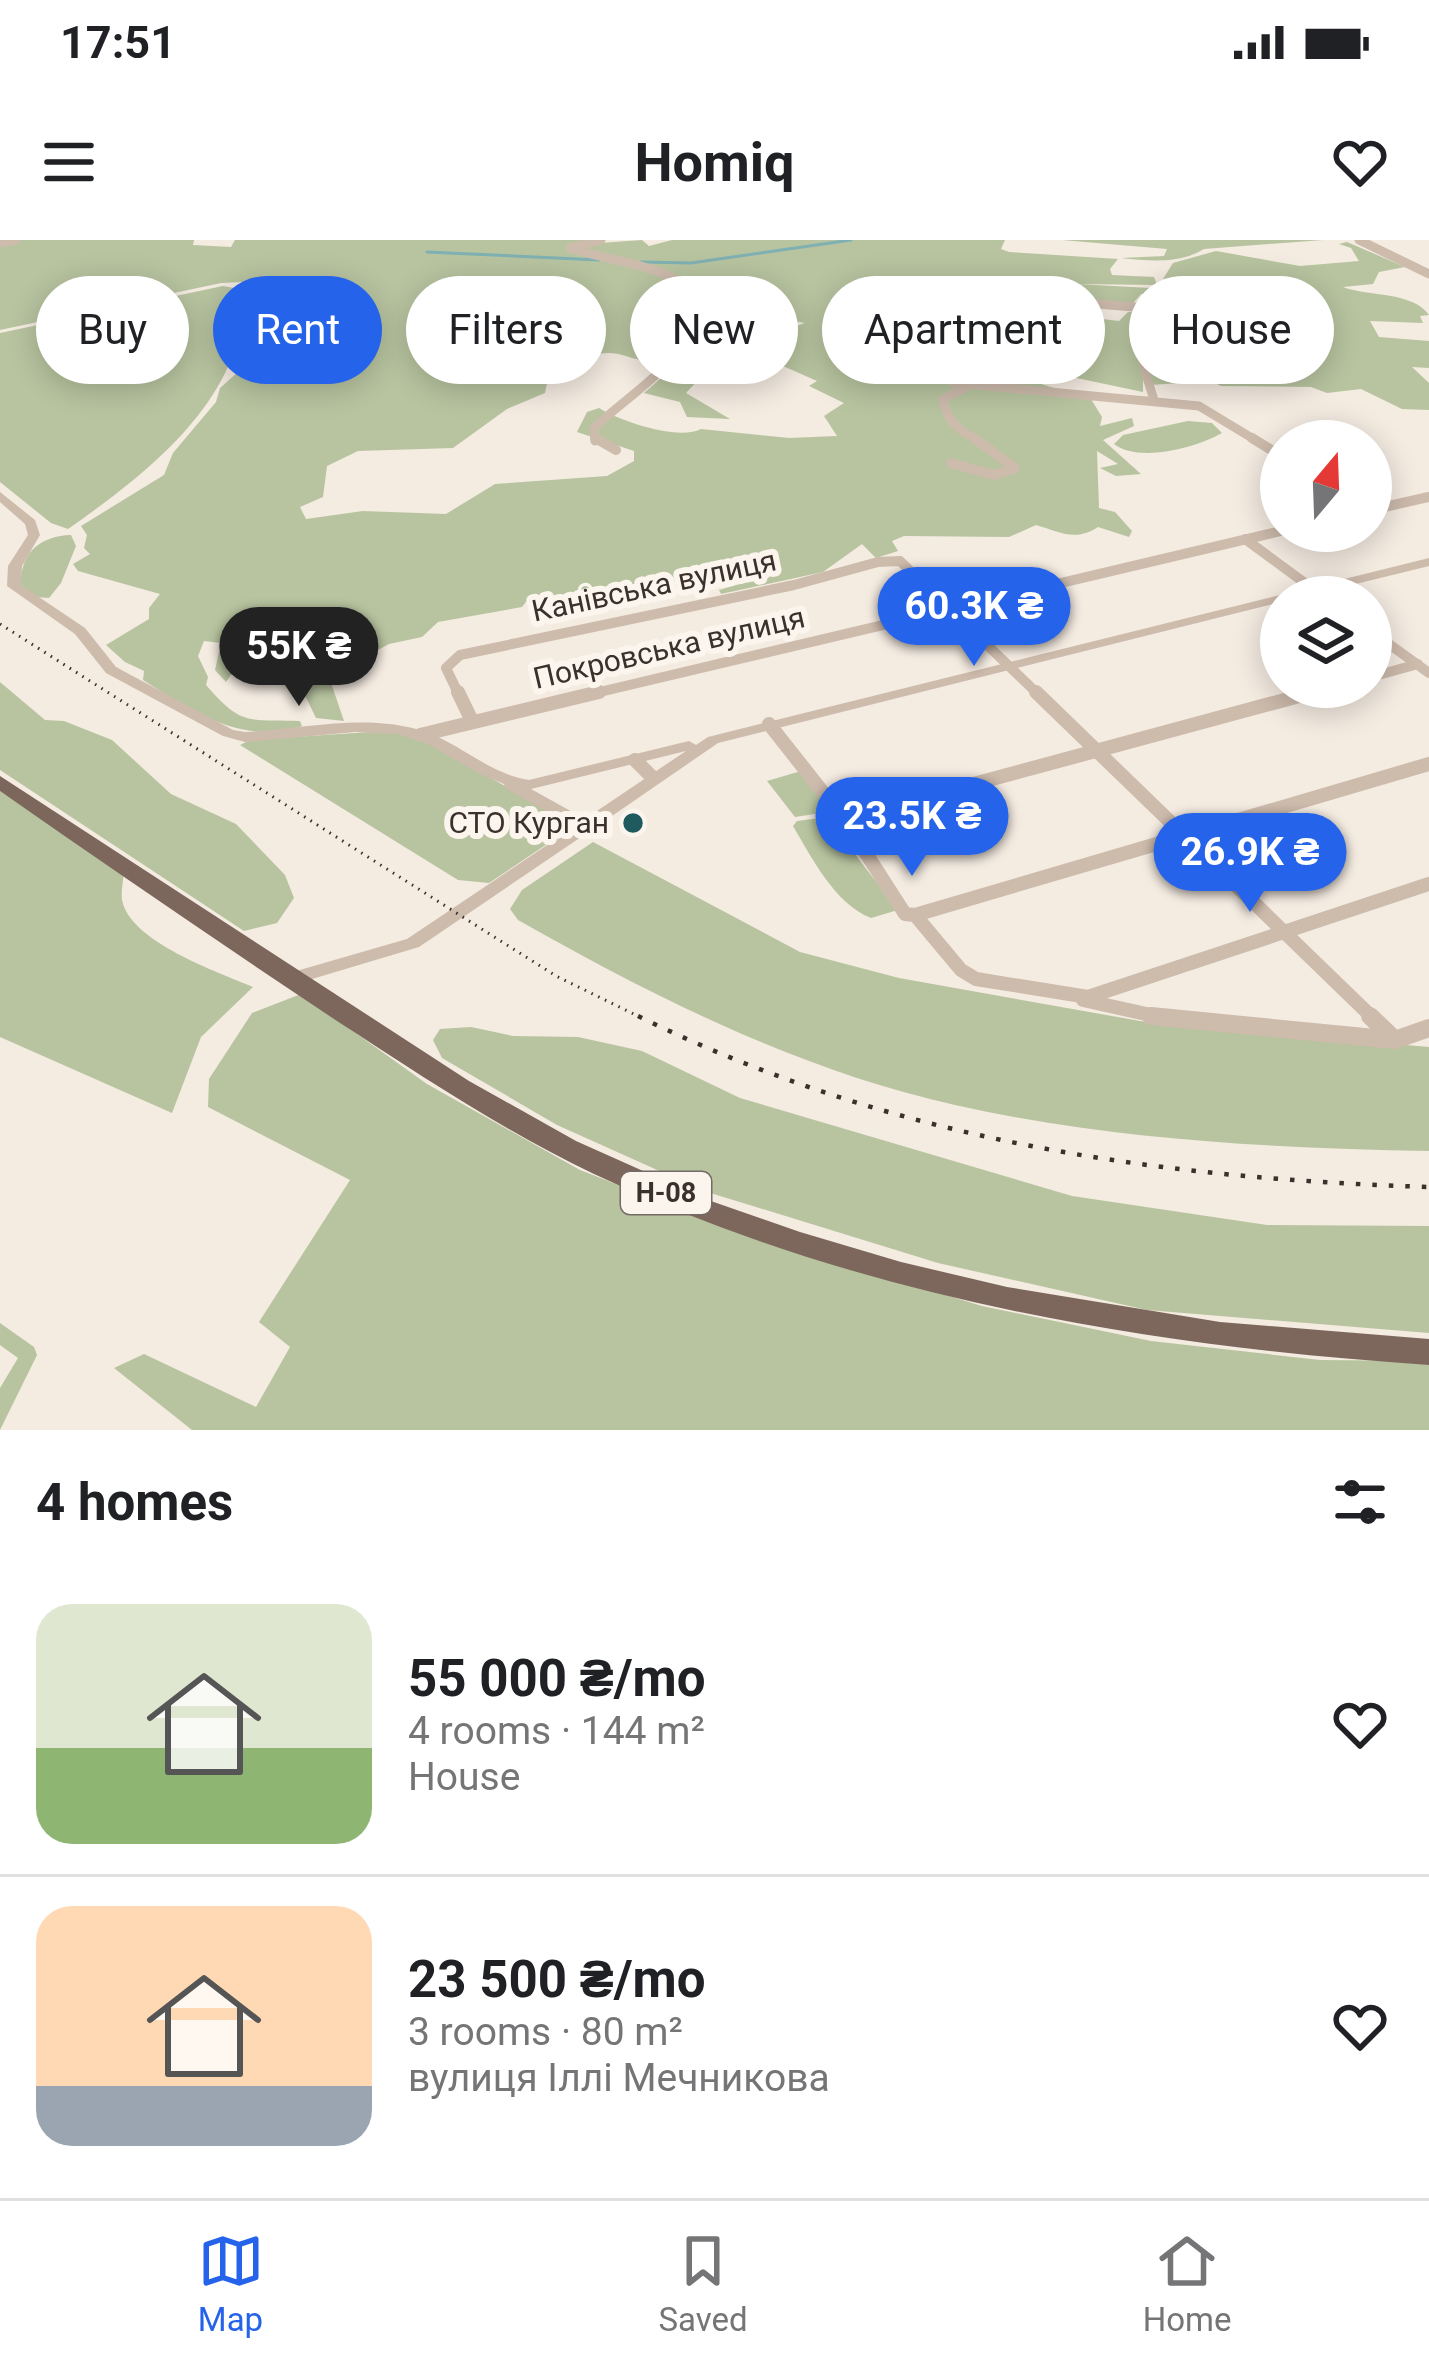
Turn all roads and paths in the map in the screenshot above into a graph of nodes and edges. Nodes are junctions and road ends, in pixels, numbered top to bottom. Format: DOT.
graph roads {
  1 [pos="16,240"];
  2 [pos="601,240"];
  3 [pos="1359,240"];
  4 [pos="0,243"];
  5 [pos="1429,274"];
  6 [pos="1105,305"];
  7 [pos="959,384"];
  8 [pos="967,387"];
  9 [pos="1154,400"];
  10 [pos="1260,443"];
  11 [pos="616,450"];
  12 [pos="951,463"];
  13 [pos="0,496"];
  14 [pos="1429,496"];
  15 [pos="1392,505"];
  16 [pos="1260,536"];
  17 [pos="1245,539"];
  18 [pos="1429,562"];
  19 [pos="1295,576"];
  20 [pos="1381,576"];
  21 [pos="1260,604"];
  22 [pos="947,608"];
  23 [pos="1392,645"];
  24 [pos="1005,666"];
  25 [pos="1425,666"];
  26 [pos="1392,673"];
  27 [pos="1260,707"];
  28 [pos="471,719"];
  29 [pos="770,724"];
  30 [pos="419,735"];
  31 [pos="713,740"];
  32 [pos="1094,751"];
  33 [pos="635,760"];
  34 [pos="1429,764"];
  35 [pos="652,778"];
  36 [pos="0,782"];
  37 [pos="505,782"];
  38 [pos="844,819"];
  39 [pos="588,828"];
  40 [pos="1181,836"];
  41 [pos="1429,884"];
  42 [pos="915,915"];
  43 [pos="1283,930"];
  44 [pos="292,979"];
  45 [pos="1080,997"];
  46 [pos="1429,1028"];
  47 [pos="1395,1040"];
  48 [pos="1429,1352"];
  1 -- 4 [label="street"];
  2 -- 11 [label="street"];
  3 -- 5 [label="street"];
  6 -- 9 [label="street"];
  7 -- 8 [label="street"];
  8 -- 9 [label="street"];
  8 -- 12 [label="street"];
  9 -- 10 [label="street"];
  13 -- 30 [label="street"];
  14 -- 15 [label="street"];
  16 -- 17 [label="street, Покровська вулиця"];
  17 -- 19 [label="street"];
  17 -- 22 [label="street, Покровська вулиця"];
  18 -- 20 [label="street"];
  21 -- 24 [label="street"];
  22 -- 24 [label="street, Канівська вулиця"];
  22 -- 28 [label="street, Покровська вулиця"];
  22 -- 28 [label="street, Канівська вулиця"];
  23 -- 25 [label="street"];
  24 -- 29 [label="street"];
  24 -- 32 [label="street, Канівська вулиця"];
  25 -- 26 [label="street"];
  27 -- 32 [label="street"];
  28 -- 30 [label="street, Покровська вулиця"];
  29 -- 31 [label="street"];
  29 -- 38 [label="street"];
  30 -- 37 [label="street"];
  31 -- 33 [label="street"];
  31 -- 35 [label="street"];
  32 -- 38 [label="street"];
  32 -- 40 [label="street, Канівська вулиця"];
  33 -- 35 [label="street"];
  33 -- 37 [label="street"];
  34 -- 40 [label="street"];
  35 -- 39 [label="street"];
  36 -- 44 [label="main road, Н-08"];
  37 -- 39 [label="street"];
  38 -- 42 [label="street"];
  39 -- 44 [label="street"];
  40 -- 42 [label="street"];
  40 -- 43 [label="street, Канівська вулиця"];
  41 -- 43 [label="street"];
  42 -- 45 [label="street"];
  43 -- 45 [label="street"];
  43 -- 47 [label="street, Канівська вулиця"];
  44 -- 48 [label="main road, Н-08"];
  45 -- 47 [label="street"];
  46 -- 47 [label="street"];
}
